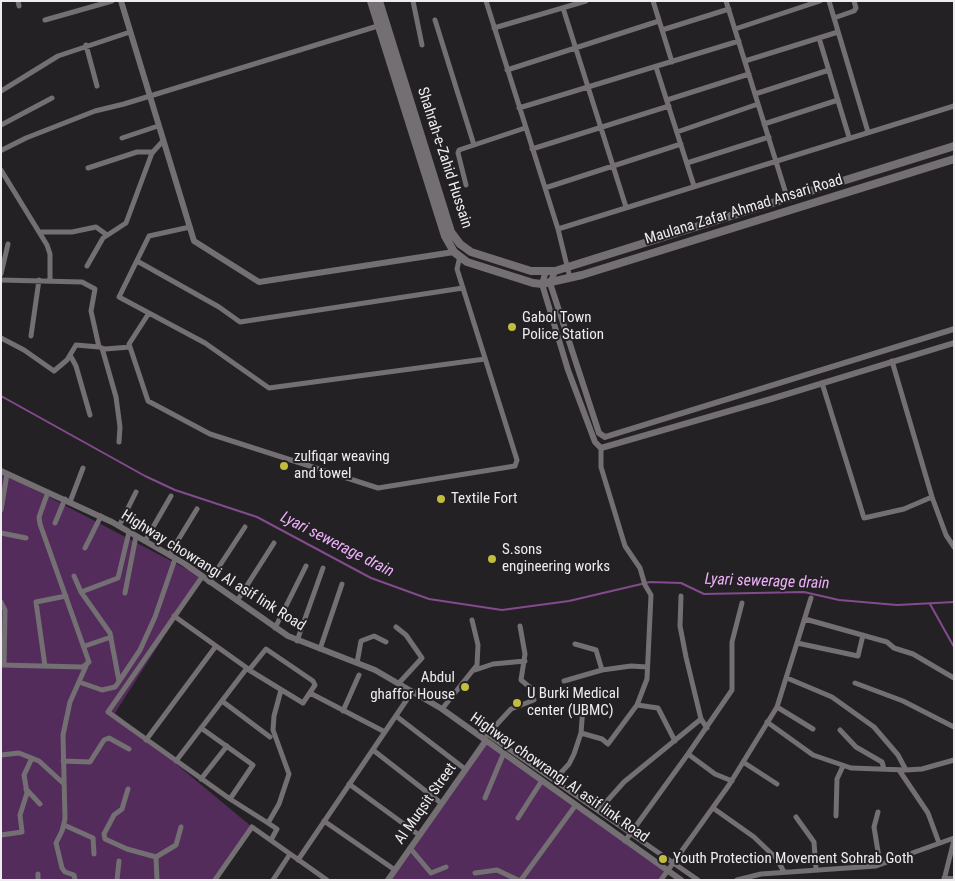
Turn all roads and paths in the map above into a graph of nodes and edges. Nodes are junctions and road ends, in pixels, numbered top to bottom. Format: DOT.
graph roads {
  1 [pos="112,1"];
  2 [pos="121,1"];
  3 [pos="371,1"];
  4 [pos="379,1"];
  5 [pos="414,1"];
  6 [pos="486,1"];
  7 [pos="586,1"];
  8 [pos="653,1"];
  9 [pos="726,1"];
  10 [pos="820,1"];
  11 [pos="828,1"];
  12 [pos="854,1"];
  13 [pos="575,3"];
  14 [pos="562,8"];
  15 [pos="729,9"];
  16 [pos="834,18"];
  17 [pos="45,20"];
  18 [pos="435,20"];
  19 [pos="659,20"];
  20 [pos="383,25"];
  21 [pos="494,28"];
  22 [pos="735,29"];
  23 [pos="662,30"];
  24 [pos="130,32"];
  25 [pos="838,32"];
  26 [pos="819,38"];
  27 [pos="739,41"];
  28 [pos="86,45"];
  29 [pos="422,45"];
  30 [pos="575,48"];
  31 [pos="745,61"];
  32 [pos="672,62"];
  33 [pos="656,67"];
  34 [pos="507,70"];
  35 [pos="829,70"];
  36 [pos="749,74"];
  37 [pos="97,86"];
  38 [pos="588,88"];
  39 [pos="1,91"];
  40 [pos="755,94"];
  41 [pos="149,96"];
  42 [pos="52,98"];
  43 [pos="838,100"];
  44 [pos="668,103"];
  45 [pos="758,104"];
  46 [pos="954,106"];
  47 [pos="519,108"];
  48 [pos="764,124"];
  49 [pos="1,125"];
  50 [pos="158,126"];
  51 [pos="601,127"];
  52 [pos="525,128"];
  53 [pos="677,132"];
  54 [pos="868,132"];
  55 [pos="768,137"];
  56 [pos="849,137"];
  57 [pos="122,138"];
  58 [pos="162,142"];
  59 [pos="681,144"];
  60 [pos="474,145"];
  61 [pos="954,146"];
  62 [pos="532,149"];
  63 [pos="2,150"];
  64 [pos="154,152"];
  65 [pos="954,159"];
  66 [pos="775,160"];
  67 [pos="687,164"];
  68 [pos="613,166"];
  69 [pos="88,168"];
  70 [pos="1,170"];
  71 [pos="466,185"];
  72 [pos="694,186"];
  73 [pos="545,188"];
  74 [pos="787,197"];
  75 [pos="626,207"];
  76 [pos="190,227"];
  77 [pos="558,229"];
  78 [pos="41,232"];
  79 [pos="107,236"];
  80 [pos="8,244"];
  81 [pos="457,254"];
  82 [pos="136,262"];
  83 [pos="87,266"];
  84 [pos="567,267"];
  85 [pos="546,271"];
  86 [pos="555,271"];
  87 [pos="1,274"];
  88 [pos="570,278"];
  89 [pos="1,280"];
  90 [pos="39,280"];
  91 [pos="50,280"];
  92 [pos="546,283"];
  93 [pos="463,288"];
  94 [pos="149,313"];
  95 [pos="954,330"];
  96 [pos="31,336"];
  97 [pos="1,338"];
  98 [pos="954,343"];
  99 [pos="130,346"];
  100 [pos="100,348"];
  101 [pos="70,355"];
  102 [pos="485,359"];
  103 [pos="892,361"];
  104 [pos="822,383"];
  105 [pos="90,415"];
  106 [pos="119,442"];
  107 [pos="600,448"];
  108 [pos="83,468"];
  109 [pos="4,472"];
  110 [pos="48,492"];
  111 [pos="136,492"];
  112 [pos="171,496"];
  113 [pos="932,497"];
  114 [pos="68,501"];
  115 [pos="2,506"];
  116 [pos="197,509"];
  117 [pos="1,510"];
  118 [pos="101,516"];
  119 [pos="55,523"];
  120 [pos="119,526"];
  121 [pos="245,527"];
  122 [pos="1,533"];
  123 [pos="133,534"];
  124 [pos="26,538"];
  125 [pos="145,541"];
  126 [pos="274,543"];
  127 [pos="954,547"];
  128 [pos="85,548"];
  129 [pos="169,555"];
  130 [pos="176,559"];
  131 [pos="306,566"];
  132 [pos="323,568"];
  133 [pos="74,576"];
  134 [pos="202,577"];
  135 [pos="209,582"];
  136 [pos="342,584"];
  137 [pos="81,592"];
  138 [pos="125,593"];
  139 [pos="66,596"];
  140 [pos="681,596"];
  141 [pos="811,598"];
  142 [pos="237,601"];
  143 [pos="1,602"];
  144 [pos="742,603"];
  145 [pos="174,616"];
  146 [pos="805,619"];
  147 [pos="472,620"];
  148 [pos="520,626"];
  149 [pos="396,627"];
  150 [pos="275,628"];
  151 [pos="863,635"];
  152 [pos="111,637"];
  153 [pos="297,640"];
  154 [pos="386,642"];
  155 [pos="797,643"];
  156 [pos="575,644"];
  157 [pos="85,646"];
  158 [pos="216,646"];
  159 [pos="320,649"];
  160 [pos="525,661"];
  161 [pos="357,663"];
  162 [pos="3,665"];
  163 [pos="45,666"];
  164 [pos="86,666"];
  165 [pos="647,667"];
  166 [pos="248,669"];
  167 [pos="474,670"];
  168 [pos="602,670"];
  169 [pos="359,675"];
  170 [pos="787,678"];
  171 [pos="954,678"];
  172 [pos="564,681"];
  173 [pos="79,682"];
  174 [pos="119,682"];
  175 [pos="855,682"];
  176 [pos="399,684"];
  177 [pos="281,690"];
  178 [pos="412,692"];
  179 [pos="310,693"];
  180 [pos="222,700"];
  181 [pos="637,705"];
  182 [pos="584,707"];
  183 [pos="777,707"];
  184 [pos="442,709"];
  185 [pos="343,711"];
  186 [pos="396,716"];
  187 [pos="701,719"];
  188 [pos="767,722"];
  189 [pos="954,727"];
  190 [pos="201,728"];
  191 [pos="707,728"];
  192 [pos="813,730"];
  193 [pos="840,730"];
  194 [pos="385,732"];
  195 [pos="581,733"];
  196 [pos="487,734"];
  197 [pos="270,737"];
  198 [pos="146,740"];
  199 [pos="483,741"];
  200 [pos="675,741"];
  201 [pos="227,746"];
  202 [pos="129,749"];
  203 [pos="373,750"];
  204 [pos="688,754"];
  205 [pos="1,755"];
  206 [pos="503,755"];
  207 [pos="32,758"];
  208 [pos="954,760"];
  209 [pos="63,761"];
  210 [pos="176,761"];
  211 [pos="743,762"];
  212 [pos="843,766"];
  213 [pos="465,769"];
  214 [pos="884,769"];
  215 [pos="898,770"];
  216 [pos="906,770"];
  217 [pos="201,779"];
  218 [pos="554,780"];
  219 [pos="732,781"];
  220 [pos="541,782"];
  221 [pos="63,783"];
  222 [pos="349,784"];
  223 [pos="777,784"];
  224 [pos="26,789"];
  225 [pos="128,789"];
  226 [pos="485,798"];
  227 [pos="230,799"];
  228 [pos="441,803"];
  229 [pos="40,804"];
  230 [pos="576,806"];
  231 [pos="713,808"];
  232 [pos="598,810"];
  233 [pos="878,812"];
  234 [pos="836,816"];
  235 [pos="258,817"];
  236 [pos="796,817"];
  237 [pos="518,818"];
  238 [pos="324,821"];
  239 [pos="268,823"];
  240 [pos="64,825"];
  241 [pos="181,827"];
  242 [pos="252,828"];
  243 [pos="630,832"];
  244 [pos="1,835"];
  245 [pos="419,835"];
  246 [pos="954,839"];
  247 [pos="270,840"];
  248 [pos="625,840"];
  249 [pos="939,843"];
  250 [pos="410,848"];
  251 [pos="94,854"];
  252 [pos="290,854"];
  253 [pos="156,857"];
  254 [pos="298,860"];
  255 [pos="119,861"];
  256 [pos="673,862"];
  257 [pos="880,864"];
  258 [pos="446,867"];
  259 [pos="816,870"];
  260 [pos="668,871"];
  261 [pos="784,872"];
  262 [pos="475,874"];
  263 [pos="392,876"];
  264 [pos="944,879"];
  265 [pos="954,879"];
  266 [pos="75,880"];
  267 [pos="117,880"];
  268 [pos="157,880"];
  269 [pos="215,880"];
  270 [pos="273,880"];
  271 [pos="327,880"];
  272 [pos="519,880"];
  273 [pos="661,880"];
  274 [pos="681,880"];
  275 [pos="698,880"];
  276 [pos="738,880"];
  1 -- 17 [label="street"];
  2 -- 24 [label="street"];
  3 -- 20 [label="main road, Shahrah-e-Zahid Hussain"];
  4 -- 20 [label="main road, Shahrah-e-Zahid Hussain"];
  5 -- 29 [label="street"];
  6 -- 21 [label="street"];
  7 -- 13 [label="street"];
  8 -- 19 [label="street"];
  9 -- 15 [label="street"];
  10 -- 22 [label="street"];
  11 -- 16 [label="street"];
  12 -- 16 [label="street"];
  13 -- 14 [label="street"];
  14 -- 21 [label="street"];
  14 -- 30 [label="street"];
  15 -- 22 [label="street"];
  15 -- 23 [label="street"];
  16 -- 25 [label="street"];
  18 -- 60 [label="street"];
  19 -- 23 [label="street"];
  19 -- 30 [label="street"];
  20 -- 41 [label="street"];
  20 -- 81 [label="main road, Shahrah-e-Zahid Hussain"];
  20 -- 85 [label="main road, Shahrah-e-Zahid Hussain"];
  21 -- 34 [label="street"];
  22 -- 27 [label="street"];
  23 -- 32 [label="street"];
  24 -- 28 [label="street"];
  24 -- 41 [label="street"];
  25 -- 26 [label="street"];
  25 -- 54 [label="street"];
  26 -- 31 [label="street"];
  26 -- 35 [label="street"];
  27 -- 31 [label="street"];
  27 -- 32 [label="street"];
  28 -- 37 [label="street"];
  28 -- 39 [label="street"];
  30 -- 34 [label="street"];
  30 -- 38 [label="street"];
  31 -- 36 [label="street"];
  32 -- 33 [label="street"];
  33 -- 38 [label="street"];
  33 -- 44 [label="street"];
  34 -- 47 [label="street"];
  35 -- 40 [label="street"];
  35 -- 43 [label="street"];
  36 -- 40 [label="street"];
  36 -- 44 [label="street"];
  38 -- 47 [label="street"];
  38 -- 51 [label="street"];
  40 -- 45 [label="street"];
  41 -- 50 [label="street"];
  41 -- 63 [label="street"];
  42 -- 49 [label="street"];
  43 -- 48 [label="street"];
  43 -- 56 [label="street"];
  44 -- 51 [label="street"];
  44 -- 53 [label="street"];
  45 -- 48 [label="street"];
  45 -- 53 [label="street"];
  46 -- 54 [label="street"];
  47 -- 52 [label="street"];
  48 -- 55 [label="street"];
  50 -- 57 [label="street"];
  50 -- 58 [label="street"];
  51 -- 62 [label="street"];
  51 -- 68 [label="street"];
  52 -- 60 [label="street"];
  52 -- 62 [label="street"];
  53 -- 59 [label="street"];
  54 -- 56 [label="street"];
  55 -- 66 [label="street"];
  55 -- 67 [label="street"];
  56 -- 66 [label="street"];
  58 -- 64 [label="street"];
  58 -- 76 [label="street"];
  59 -- 67 [label="street"];
  59 -- 68 [label="street"];
  60 -- 71 [label="street"];
  61 -- 74 [label="main road, Maulana Zafar Ahmad Ansari Road"];
  62 -- 73 [label="street"];
  64 -- 69 [label="street"];
  64 -- 79 [label="street"];
  65 -- 88 [label="main road, Maulana Zafar Ahmad Ansari Road"];
  66 -- 72 [label="street"];
  66 -- 74 [label="street"];
  67 -- 72 [label="street"];
  68 -- 73 [label="street"];
  68 -- 75 [label="street"];
  70 -- 78 [label="street"];
  72 -- 75 [label="street"];
  73 -- 77 [label="street"];
  74 -- 84 [label="main road, Maulana Zafar Ahmad Ansari Road"];
  75 -- 77 [label="street"];
  76 -- 81 [label="street"];
  76 -- 82 [label="street"];
  77 -- 84 [label="street"];
  78 -- 79 [label="street"];
  78 -- 91 [label="street"];
  79 -- 83 [label="street"];
  80 -- 87 [label="street"];
  81 -- 92 [label="main road"];
  81 -- 93 [label="street"];
  82 -- 93 [label="street"];
  82 -- 94 [label="street"];
  84 -- 86 [label="main road, Shahrah-e-Zahid Hussain"];
  84 -- 88 [label="street"];
  85 -- 86 [label="main road, Shahrah-e-Zahid Hussain"];
  85 -- 92 [label="street"];
  86 -- 92 [label="street"];
  88 -- 92 [label="main road, Maulana Zafar Ahmad Ansari Road"];
  89 -- 90 [label="street"];
  90 -- 91 [label="street"];
  90 -- 96 [label="street"];
  91 -- 100 [label="street"];
  92 -- 95 [label="street"];
  92 -- 107 [label="street"];
  93 -- 102 [label="street"];
  94 -- 99 [label="street"];
  94 -- 102 [label="street"];
  97 -- 101 [label="street"];
  98 -- 103 [label="street"];
  99 -- 100 [label="street"];
  99 -- 102 [label="street"];
  100 -- 101 [label="street"];
  100 -- 106 [label="street"];
  101 -- 105 [label="street"];
  103 -- 104 [label="street"];
  103 -- 113 [label="street"];
  104 -- 107 [label="street"];
  104 -- 113 [label="street"];
  107 -- 165 [label="street"];
  108 -- 114 [label="street"];
  109 -- 110 [label="street, Highway chowrangi Al asif link Road"];
  109 -- 115 [label="street"];
  110 -- 114 [label="street, Highway chowrangi Al asif link Road"];
  110 -- 139 [label="street"];
  111 -- 120 [label="street"];
  112 -- 125 [label="street"];
  113 -- 127 [label="street"];
  114 -- 118 [label="street, Highway chowrangi Al asif link Road"];
  114 -- 119 [label="street"];
  115 -- 117 [label="street"];
  116 -- 129 [label="street"];
  118 -- 120 [label="street, Highway chowrangi Al asif link Road"];
  118 -- 128 [label="street"];
  120 -- 123 [label="street, Highway chowrangi Al asif link Road"];
  121 -- 135 [label="street"];
  122 -- 124 [label="street"];
  123 -- 125 [label="street, Highway chowrangi Al asif link Road"];
  123 -- 137 [label="street"];
  123 -- 138 [label="street"];
  125 -- 129 [label="street, Highway chowrangi Al asif link Road"];
  126 -- 142 [label="street"];
  129 -- 130 [label="street, Highway chowrangi Al asif link Road"];
  130 -- 134 [label="street, Highway chowrangi Al asif link Road"];
  130 -- 174 [label="street"];
  131 -- 150 [label="street"];
  132 -- 153 [label="street"];
  133 -- 137 [label="street"];
  134 -- 135 [label="street, Highway chowrangi Al asif link Road"];
  134 -- 145 [label="street"];
  135 -- 142 [label="street, Highway chowrangi Al asif link Road"];
  136 -- 159 [label="street"];
  137 -- 152 [label="street"];
  139 -- 157 [label="street"];
  139 -- 163 [label="street"];
  140 -- 187 [label="street"];
  141 -- 146 [label="street"];
  142 -- 150 [label="street, Highway chowrangi Al asif link Road"];
  143 -- 162 [label="street"];
  144 -- 191 [label="street"];
  145 -- 158 [label="street"];
  145 -- 198 [label="street"];
  146 -- 151 [label="street"];
  146 -- 155 [label="street"];
  147 -- 167 [label="street"];
  148 -- 160 [label="street"];
  149 -- 176 [label="street"];
  150 -- 153 [label="street, Highway chowrangi Al asif link Road"];
  151 -- 155 [label="street"];
  151 -- 171 [label="street"];
  152 -- 157 [label="street"];
  152 -- 174 [label="street"];
  153 -- 159 [label="street, Highway chowrangi Al asif link Road"];
  154 -- 161 [label="street"];
  155 -- 170 [label="street"];
  156 -- 168 [label="street"];
  157 -- 164 [label="street"];
  158 -- 166 [label="street"];
  158 -- 198 [label="street"];
  159 -- 161 [label="street, Highway chowrangi Al asif link Road"];
  160 -- 167 [label="street"];
  160 -- 196 [label="street"];
  161 -- 176 [label="street, Highway chowrangi Al asif link Road"];
  162 -- 163 [label="street"];
  163 -- 164 [label="street"];
  164 -- 173 [label="street"];
  165 -- 168 [label="street"];
  165 -- 181 [label="street"];
  166 -- 177 [label="street"];
  166 -- 179 [label="street"];
  166 -- 180 [label="street"];
  167 -- 184 [label="street"];
  168 -- 172 [label="street"];
  169 -- 185 [label="street"];
  170 -- 183 [label="street"];
  170 -- 216 [label="street"];
  173 -- 174 [label="street"];
  173 -- 209 [label="street"];
  175 -- 189 [label="street"];
  176 -- 178 [label="street, Highway chowrangi Al asif link Road"];
  177 -- 179 [label="street"];
  177 -- 239 [label="street"];
  178 -- 184 [label="street, Highway chowrangi Al asif link Road"];
  178 -- 186 [label="street"];
  179 -- 185 [label="street"];
  180 -- 190 [label="street"];
  180 -- 197 [label="street"];
  181 -- 195 [label="street"];
  181 -- 200 [label="street"];
  182 -- 195 [label="street"];
  183 -- 188 [label="street"];
  183 -- 192 [label="street"];
  184 -- 199 [label="street, Highway chowrangi Al asif link Road"];
  185 -- 194 [label="street"];
  186 -- 194 [label="street"];
  186 -- 213 [label="street"];
  187 -- 191 [label="street"];
  187 -- 200 [label="street"];
  188 -- 211 [label="street"];
  188 -- 212 [label="street"];
  190 -- 201 [label="street"];
  190 -- 210 [label="street"];
  191 -- 204 [label="street"];
  193 -- 214 [label="street"];
  194 -- 203 [label="street"];
  195 -- 218 [label="street"];
  196 -- 199 [label="street"];
  196 -- 218 [label="street"];
  198 -- 210 [label="street"];
  199 -- 206 [label="street, Highway chowrangi Al asif link Road"];
  199 -- 213 [label="street, Al Muqsit Street"];
  200 -- 232 [label="street"];
  201 -- 217 [label="street"];
  201 -- 227 [label="street"];
  202 -- 209 [label="street"];
  203 -- 222 [label="street"];
  203 -- 228 [label="street"];
  204 -- 219 [label="street"];
  204 -- 243 [label="street"];
  205 -- 207 [label="street"];
  206 -- 220 [label="street, Highway chowrangi Al asif link Road"];
  206 -- 226 [label="street"];
  207 -- 221 [label="street"];
  207 -- 224 [label="street"];
  208 -- 216 [label="street"];
  209 -- 221 [label="street"];
  210 -- 217 [label="street"];
  211 -- 219 [label="street"];
  211 -- 223 [label="street"];
  212 -- 214 [label="street"];
  212 -- 234 [label="street"];
  213 -- 228 [label="street, Al Muqsit Street"];
  214 -- 215 [label="street"];
  215 -- 216 [label="street"];
  215 -- 249 [label="street"];
  217 -- 227 [label="street"];
  218 -- 232 [label="street"];
  219 -- 231 [label="street"];
  220 -- 230 [label="street, Highway chowrangi Al asif link Road"];
  220 -- 237 [label="street"];
  221 -- 240 [label="street"];
  222 -- 238 [label="street"];
  222 -- 245 [label="street"];
  224 -- 229 [label="street"];
  224 -- 244 [label="street"];
  225 -- 253 [label="street"];
  227 -- 235 [label="street"];
  228 -- 245 [label="street, Al Muqsit Street"];
  230 -- 248 [label="street, Highway chowrangi Al asif link Road"];
  230 -- 272 [label="street"];
  231 -- 256 [label="street"];
  231 -- 261 [label="street"];
  232 -- 243 [label="street"];
  233 -- 257 [label="street"];
  235 -- 239 [label="street"];
  235 -- 242 [label="street"];
  236 -- 259 [label="street"];
  238 -- 254 [label="street"];
  238 -- 263 [label="street"];
  239 -- 247 [label="street"];
  240 -- 251 [label="street"];
  240 -- 266 [label="street"];
  241 -- 253 [label="street"];
  242 -- 247 [label="street"];
  242 -- 269 [label="street"];
  243 -- 248 [label="street"];
  243 -- 256 [label="street"];
  245 -- 250 [label="street, Al Muqsit Street"];
  246 -- 249 [label="street"];
  246 -- 264 [label="street"];
  247 -- 252 [label="street"];
  248 -- 260 [label="street, Highway chowrangi Al asif link Road"];
  249 -- 257 [label="street"];
  250 -- 258 [label="street"];
  250 -- 263 [label="street, Al Muqsit Street"];
  252 -- 254 [label="street"];
  252 -- 270 [label="street"];
  253 -- 268 [label="street"];
  254 -- 271 [label="street"];
  255 -- 267 [label="street"];
  256 -- 260 [label="street"];
  256 -- 275 [label="street"];
  257 -- 259 [label="street"];
  259 -- 261 [label="street"];
  260 -- 273 [label="street"];
  260 -- 274 [label="street, Highway chowrangi Al asif link Road"];
  261 -- 276 [label="street"];
  262 -- 272 [label="street"];
  264 -- 265 [label="street"];
}
